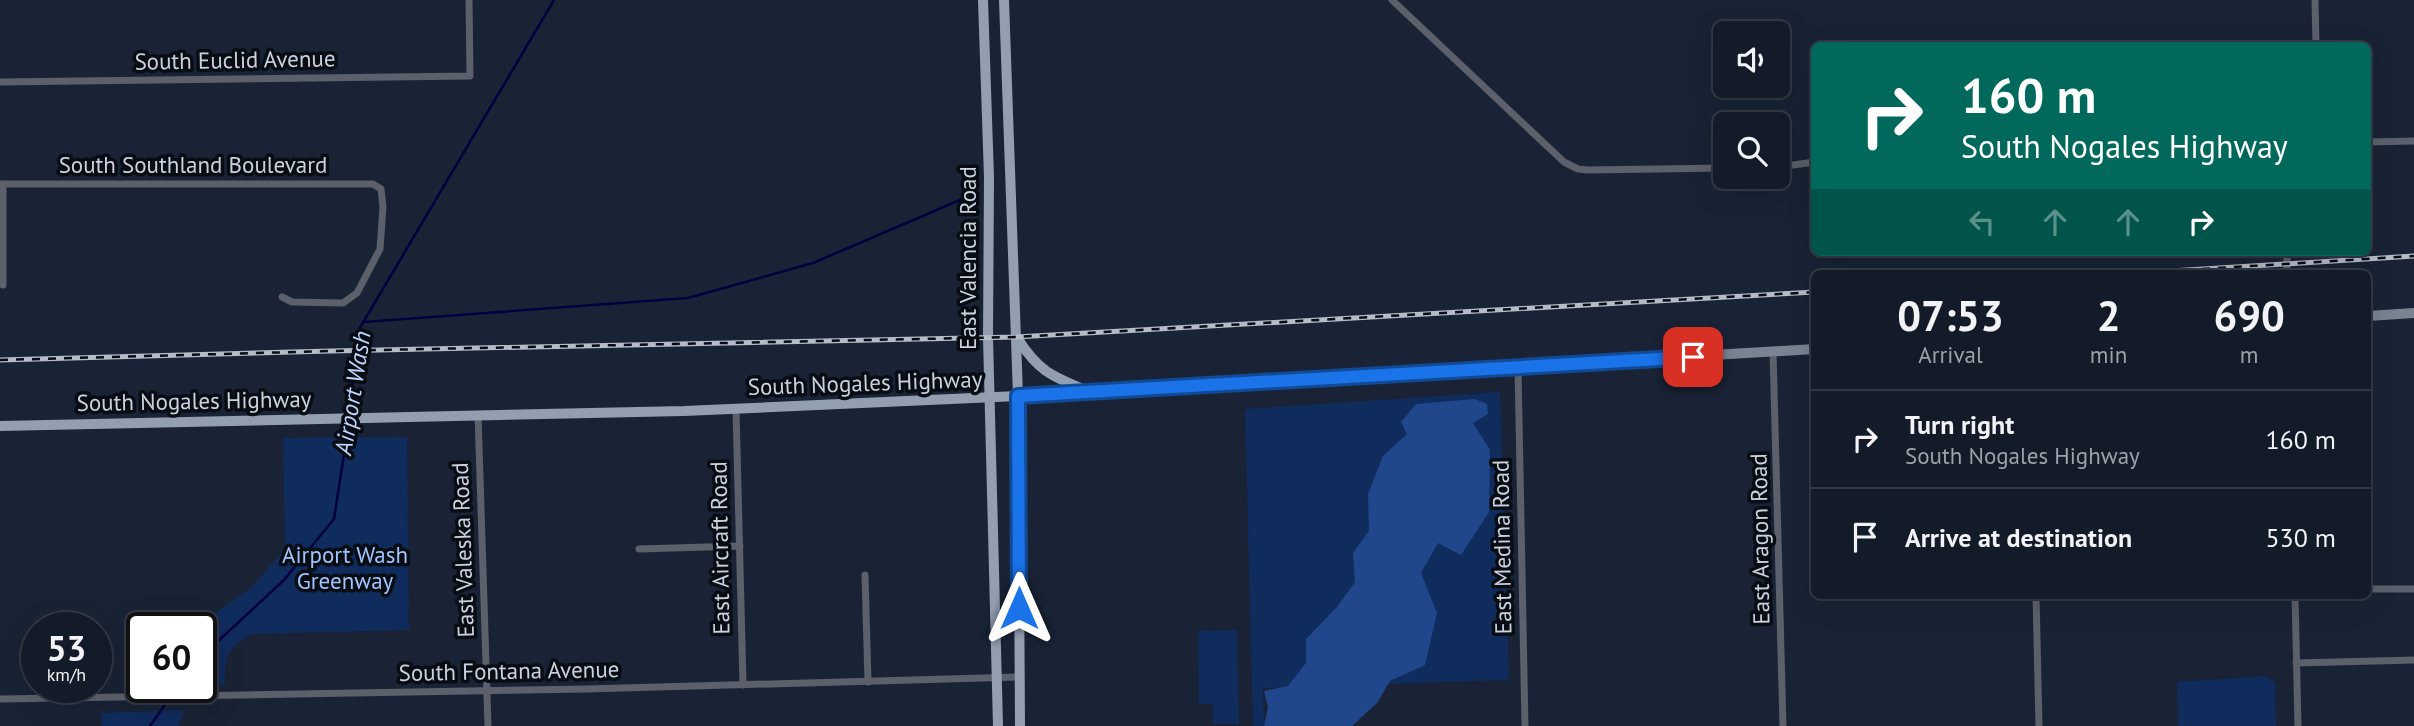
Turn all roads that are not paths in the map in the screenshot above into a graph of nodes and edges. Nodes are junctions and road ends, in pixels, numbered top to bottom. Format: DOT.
graph roads {
  1 [pos="469,0"];
  2 [pos="983,0"];
  3 [pos="1004,0"];
  4 [pos="1392,0"];
  5 [pos="2315,0"];
  6 [pos="2316,42"];
  7 [pos="0,82"];
  8 [pos="2414,141"];
  9 [pos="2371,142"];
  10 [pos="1811,163"];
  11 [pos="1790,165"];
  12 [pos="1713,168"];
  13 [pos="1011,176"];
  14 [pos="989,177"];
  15 [pos="2,184"];
  16 [pos="3,285"];
  17 [pos="282,297"];
  18 [pos="2414,313"];
  19 [pos="2371,316"];
  20 [pos="1016,337"];
  21 [pos="1811,349"];
  22 [pos="1773,352"];
  23 [pos="1518,368"];
  24 [pos="1092,393"];
  25 [pos="1018,396"];
  26 [pos="989,399"];
  27 [pos="736,409"];
  28 [pos="478,415"];
  29 [pos="0,426"];
  30 [pos="740,546"];
  31 [pos="639,549"];
  32 [pos="865,575"];
  33 [pos="2371,589"];
  34 [pos="2414,589"];
  35 [pos="2036,599"];
  36 [pos="2295,599"];
  37 [pos="2414,660"];
  38 [pos="2296,663"];
  39 [pos="1019,677"];
  40 [pos="997,678"];
  41 [pos="868,682"];
  42 [pos="743,685"];
  43 [pos="487,691"];
  44 [pos="0,699"];
  45 [pos="488,726"];
  46 [pos="998,726"];
  47 [pos="1020,726"];
  48 [pos="1525,726"];
  49 [pos="1783,726"];
  50 [pos="2039,726"];
  51 [pos="2298,726"];
  1 -- 7 [label="street, South Euclid Avenue"];
  2 -- 14 [label="main road, East Valencia Road"];
  3 -- 13 [label="main road, East Valencia Road"];
  4 -- 12 [label="street"];
  5 -- 6 [label="street"];
  8 -- 9 [label="street"];
  10 -- 11 [label="street"];
  13 -- 14 [label="main road"];
  13 -- 20 [label="main road, East Valencia Road"];
  14 -- 26 [label="main road, East Valencia Road"];
  15 -- 16 [label="street"];
  15 -- 17 [label="street, South Southland Boulevard"];
  18 -- 19 [label="main road"];
  20 -- 24 [label="main road"];
  20 -- 25 [label="main road, East Valencia Road"];
  21 -- 22 [label="main road, South Nogales Highway"];
  22 -- 23 [label="main road, South Nogales Highway"];
  22 -- 49 [label="street, East Aragon Road"];
  23 -- 24 [label="main road, South Nogales Highway"];
  23 -- 48 [label="street, East Medina Road"];
  24 -- 25 [label="main road, South Nogales Highway"];
  25 -- 26 [label="main road, South Nogales Highway"];
  25 -- 39 [label="main road, East Valencia Road"];
  26 -- 27 [label="main road, South Nogales Highway"];
  26 -- 40 [label="main road, East Valencia Road"];
  27 -- 28 [label="main road, South Nogales Highway"];
  27 -- 30 [label="street, East Aircraft Road"];
  28 -- 29 [label="main road, South Nogales Highway"];
  28 -- 43 [label="street, East Valeska Road"];
  30 -- 31 [label="street"];
  30 -- 42 [label="street, East Aircraft Road"];
  32 -- 41 [label="street"];
  33 -- 34 [label="street"];
  35 -- 50 [label="street"];
  36 -- 38 [label="street"];
  37 -- 38 [label="street"];
  38 -- 51 [label="street"];
  39 -- 40 [label="street, South Fontana Avenue"];
  39 -- 47 [label="main road, East Valencia Road"];
  40 -- 41 [label="street, South Fontana Avenue"];
  40 -- 46 [label="main road, East Valencia Road"];
  41 -- 42 [label="street, South Fontana Avenue"];
  42 -- 43 [label="street, South Fontana Avenue"];
  43 -- 44 [label="street, South Fontana Avenue"];
  43 -- 45 [label="street, East Valeska Road"];
}
